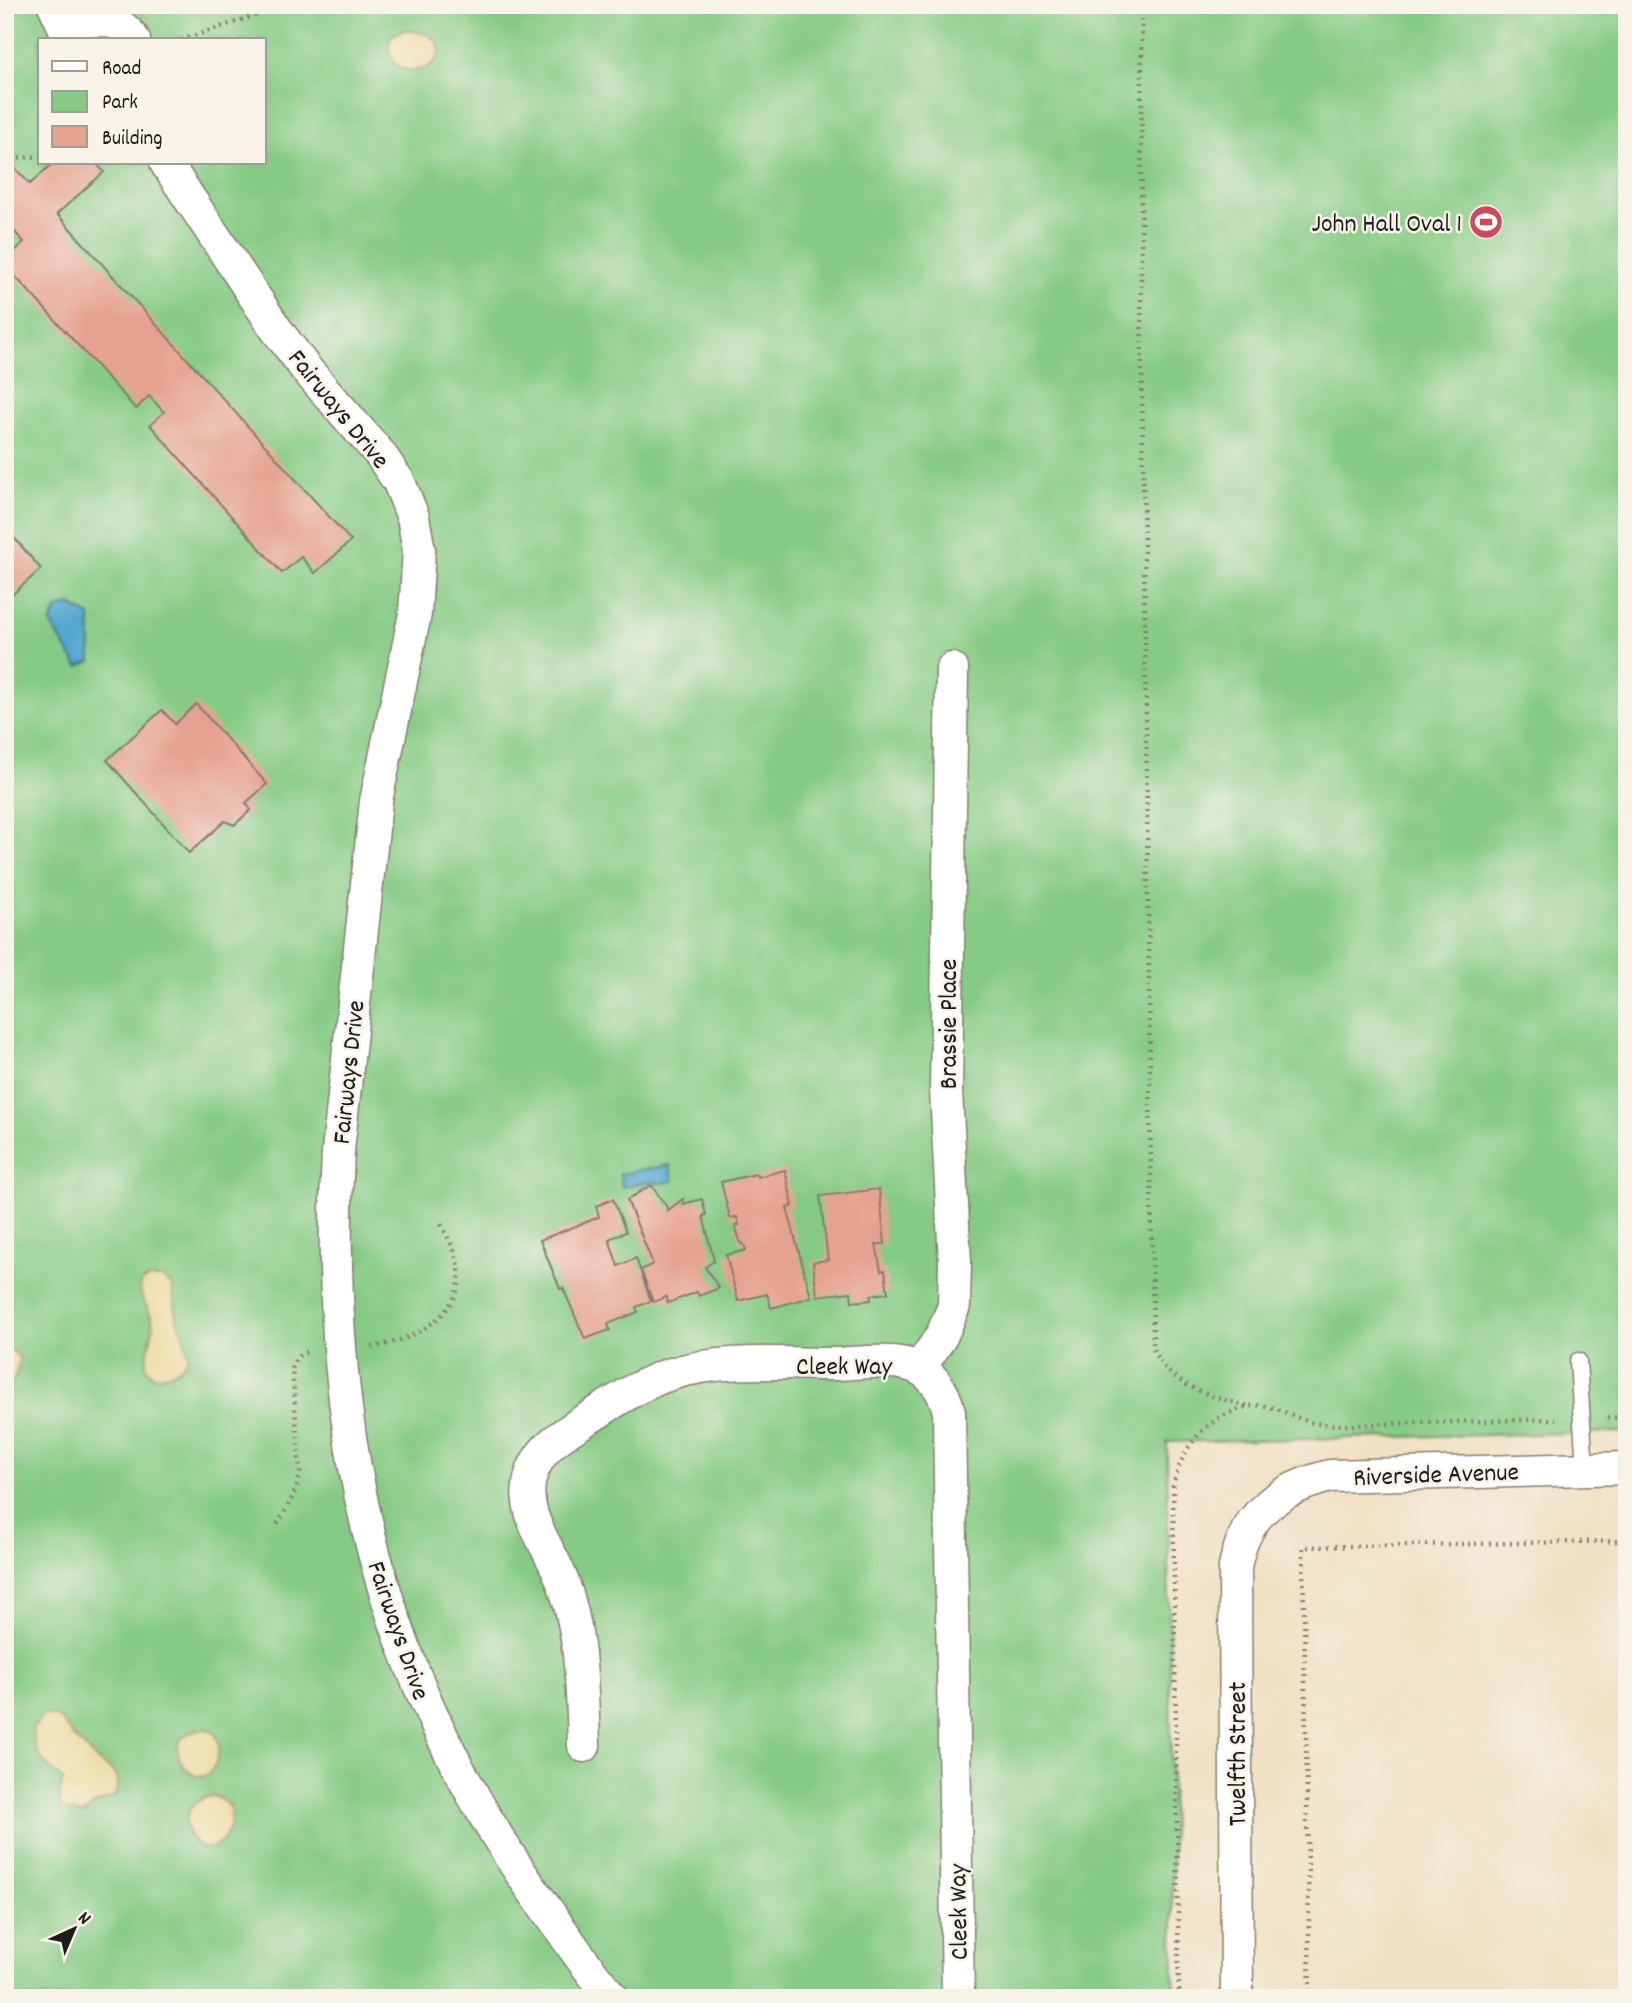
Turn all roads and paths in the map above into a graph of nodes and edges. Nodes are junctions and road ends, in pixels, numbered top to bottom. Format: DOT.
graph roads {
  1 [pos="54,5"];
  2 [pos="1142,5"];
  3 [pos="281,7"];
  4 [pos="73,25"];
  5 [pos="132,38"];
  6 [pos="187,38"];
  7 [pos="38,156"];
  8 [pos="5,160"];
  9 [pos="167,164"];
  10 [pos="952,669"];
  11 [pos="1578,1361"];
  12 [pos="919,1369"];
  13 [pos="1249,1406"];
  14 [pos="1583,1418"];
  15 [pos="1627,1418"];
  16 [pos="1627,1468"];
  17 [pos="1585,1469"];
  18 [pos="1257,1515"];
  19 [pos="1627,1541"];
  20 [pos="584,1746"];
  21 [pos="613,1998"];
  22 [pos="958,1998"];
  23 [pos="1179,1998"];
  24 [pos="1237,1998"];
  25 [pos="1310,1998"];
  1 -- 4 [label="street"];
  2 -- 13 [label="path"];
  3 -- 6 [label="path"];
  4 -- 5 [label="street"];
  7 -- 8 [label="path"];
  9 -- 21 [label="street, Fairways Drive"];
  10 -- 12 [label="street, Brassie Place"];
  11 -- 14 [label="lane"];
  12 -- 20 [label="street, Cleek Way"];
  12 -- 22 [label="street, Cleek Way"];
  13 -- 14 [label="path"];
  13 -- 23 [label="path"];
  14 -- 15 [label="path"];
  14 -- 17 [label="lane"];
  16 -- 17 [label="street, Riverside Avenue"];
  17 -- 18 [label="street, Riverside Avenue"];
  18 -- 24 [label="street, Twelfth Street"];
  19 -- 25 [label="path"];
}
